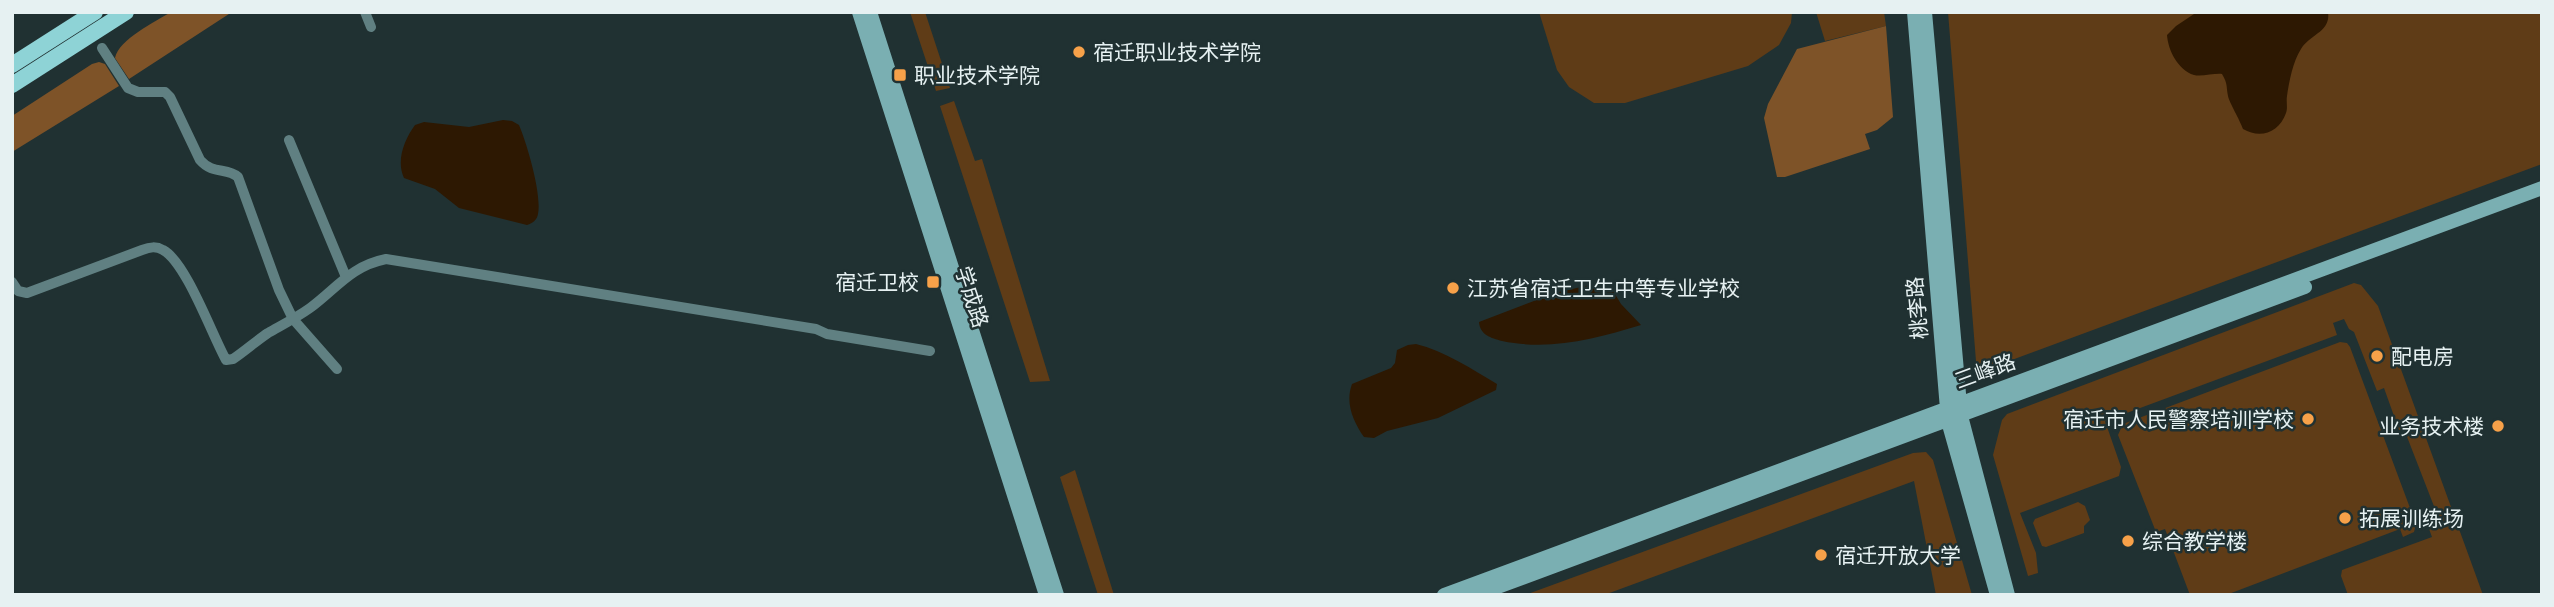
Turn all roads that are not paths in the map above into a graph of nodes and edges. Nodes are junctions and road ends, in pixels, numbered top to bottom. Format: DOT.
graph roads {
  1 [pos="95,12"];
  2 [pos="126,12"];
  3 [pos="365,12"];
  4 [pos="859,12"];
  5 [pos="870,12"];
  6 [pos="1914,12"];
  7 [pos="1926,12"];
  8 [pos="371,27"];
  9 [pos="102,48"];
  10 [pos="12,65"];
  11 [pos="12,85"];
  12 [pos="289,140"];
  13 [pos="2542,188"];
  14 [pos="2542,199"];
  15 [pos="346,276"];
  16 [pos="12,282"];
  17 [pos="293,319"];
  18 [pos="930,351"];
  19 [pos="337,369"];
  20 [pos="1954,412"];
  21 [pos="1046,595"];
  22 [pos="1057,595"];
  23 [pos="1444,595"];
  24 [pos="1476,595"];
  25 [pos="1997,595"];
  26 [pos="2008,595"];
  1 -- 10 [label="main road"];
  2 -- 11 [label="main road"];
  3 -- 8 [label="street"];
  4 -- 21 [label="main road, 学成路"];
  5 -- 22 [label="main road, 学成路"];
  6 -- 20 [label="main road, 桃李路"];
  7 -- 20 [label="main road, 桃李路"];
  9 -- 17 [label="street"];
  12 -- 15 [label="street"];
  13 -- 20 [label="main road, 三峰路"];
  14 -- 20 [label="main road, 三峰路"];
  15 -- 17 [label="street"];
  15 -- 18 [label="street"];
  16 -- 17 [label="street"];
  17 -- 19 [label="street"];
  20 -- 23 [label="main road, 三峰路"];
  20 -- 24 [label="main road, 三峰路"];
  20 -- 25 [label="main road, 桃李路"];
  20 -- 26 [label="main road, 桃李路"];
}
